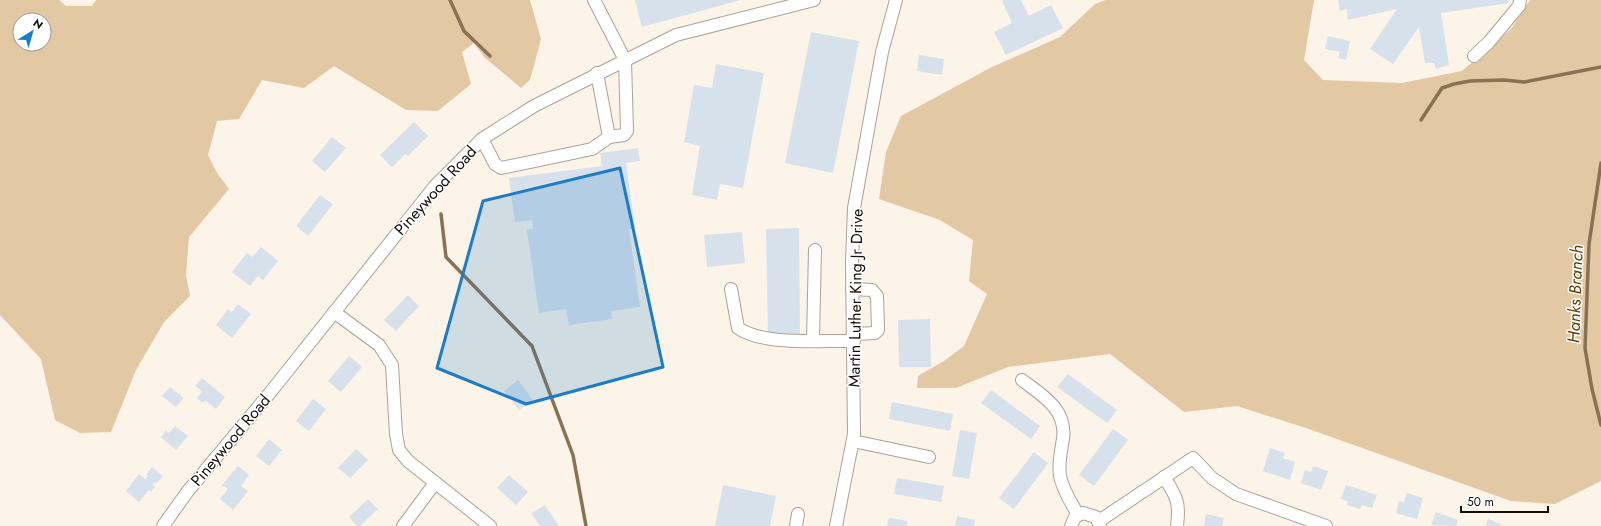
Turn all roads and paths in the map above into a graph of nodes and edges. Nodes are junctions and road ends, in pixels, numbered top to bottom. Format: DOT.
graph roads {
  1 [pos="594,0"];
  2 [pos="814,0"];
  3 [pos="896,0"];
  4 [pos="1520,0"];
  5 [pos="1474,56"];
  6 [pos="625,60"];
  7 [pos="597,73"];
  8 [pos="609,137"];
  9 [pos="482,139"];
  10 [pos="815,250"];
  11 [pos="731,289"];
  12 [pos="852,289"];
  13 [pos="334,312"];
  14 [pos="854,337"];
  15 [pos="813,340"];
  16 [pos="1022,380"];
  17 [pos="853,441"];
  18 [pos="929,457"];
  19 [pos="1164,477"];
  20 [pos="435,483"];
  21 [pos="798,514"];
  22 [pos="1078,515"];
  23 [pos="1100,524"];
  24 [pos="1318,525"];
  25 [pos="163,526"];
  26 [pos="403,526"];
  27 [pos="490,526"];
  28 [pos="796,526"];
  29 [pos="836,526"];
  30 [pos="1071,526"];
  31 [pos="1177,526"];
  1 -- 6 [label="street"];
  2 -- 6 [label="street, Pineywood Road"];
  3 -- 12 [label="street, Martin Luther King Jr Drive"];
  4 -- 5 [label="street"];
  6 -- 7 [label="street, Pineywood Road"];
  6 -- 8 [label="street"];
  7 -- 8 [label="street"];
  7 -- 9 [label="street, Pineywood Road"];
  8 -- 9 [label="street"];
  9 -- 13 [label="street, Pineywood Road"];
  10 -- 15 [label="street"];
  11 -- 15 [label="street"];
  12 -- 14 [label="street, Martin Luther King Jr Drive"];
  12 -- 14 [label="street"];
  13 -- 20 [label="street"];
  13 -- 25 [label="street, Pineywood Road"];
  14 -- 15 [label="street"];
  14 -- 17 [label="street, Martin Luther King Jr Drive"];
  16 -- 22 [label="street"];
  17 -- 18 [label="street"];
  17 -- 29 [label="street, Martin Luther King Jr Drive"];
  19 -- 23 [label="street"];
  19 -- 24 [label="street"];
  19 -- 31 [label="street"];
  20 -- 26 [label="street"];
  20 -- 27 [label="street"];
  21 -- 28 [label="street"];
  22 -- 23 [label="street"];
  22 -- 30 [label="street"];
}
